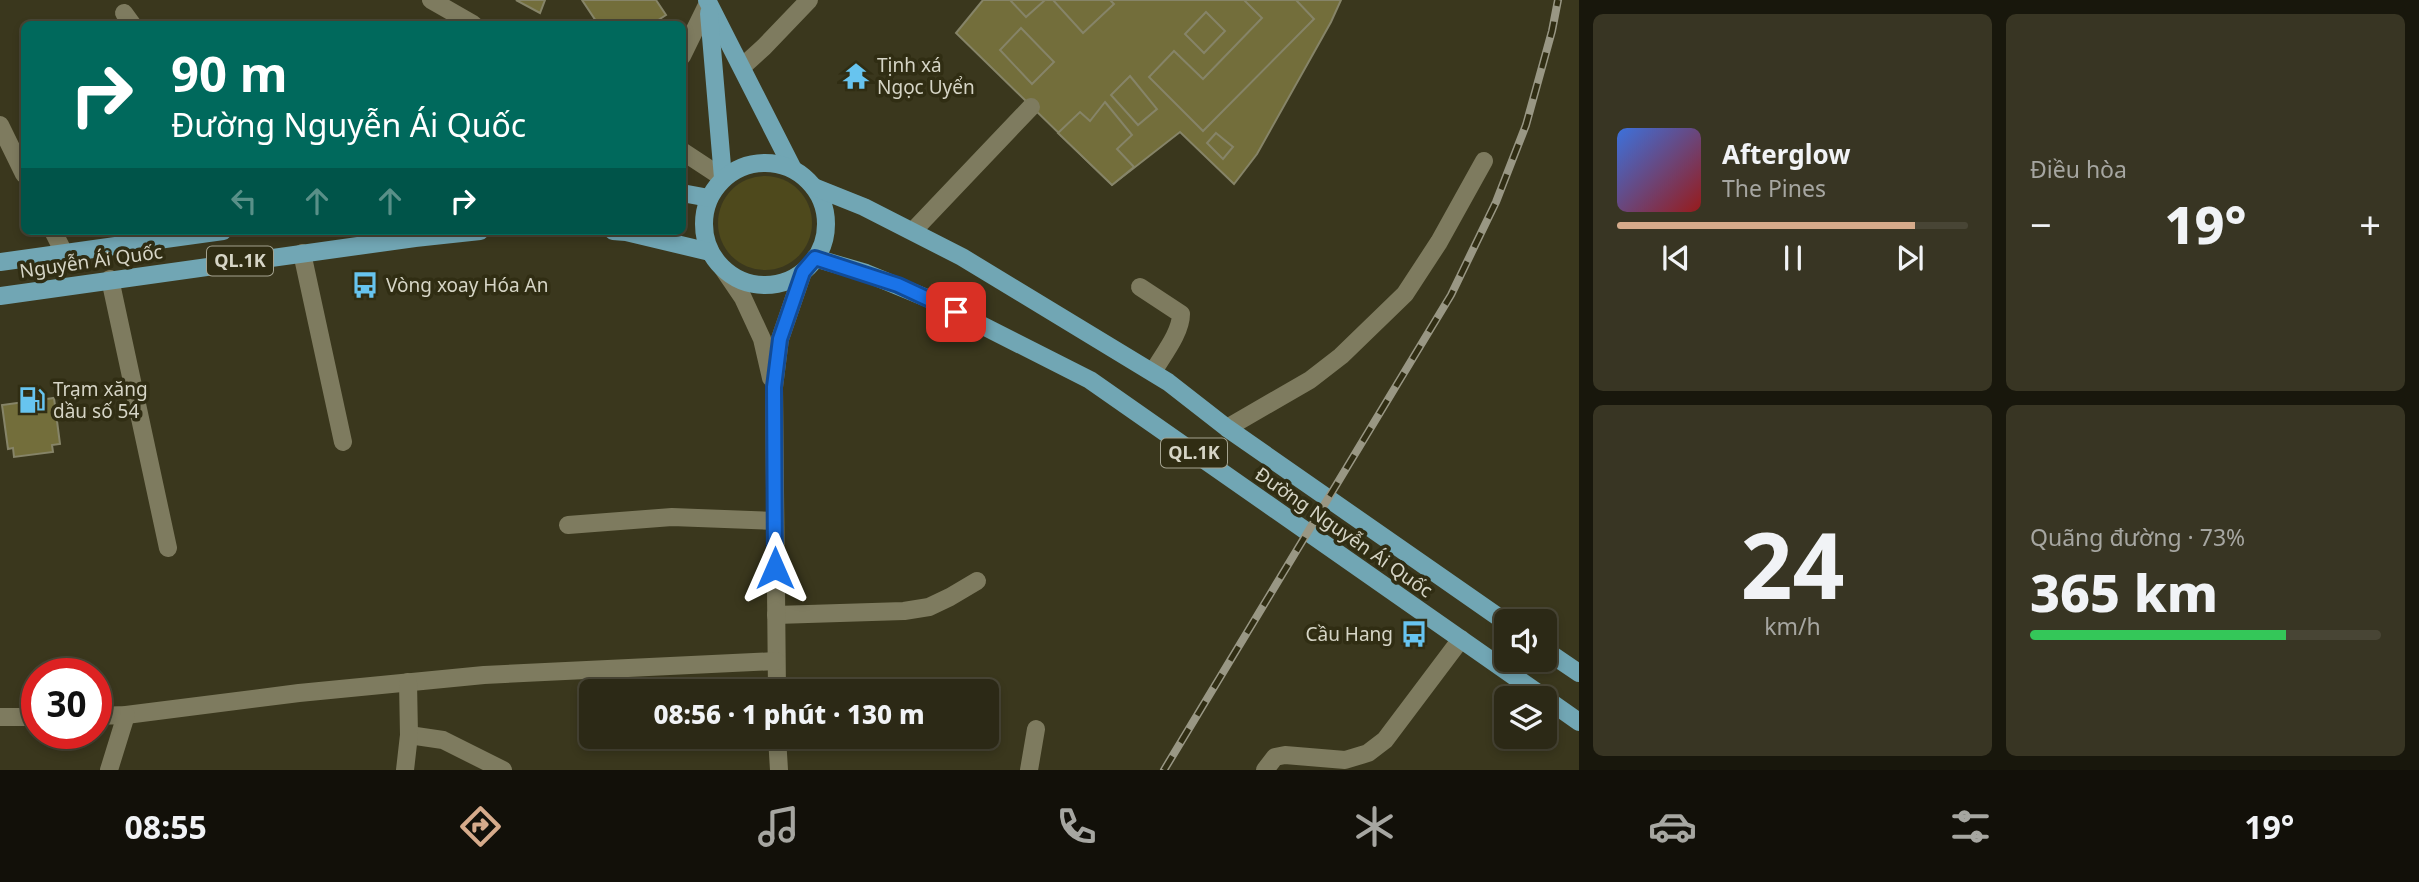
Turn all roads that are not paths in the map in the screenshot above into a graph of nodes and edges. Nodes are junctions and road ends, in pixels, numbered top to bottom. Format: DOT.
graph roads {
  1 [pos="431,0"];
  2 [pos="809,0"];
  3 [pos="708,1"];
  4 [pos="468,21"];
  5 [pos="686,49"];
  6 [pos="742,67"];
  7 [pos="1031,107"];
  8 [pos="0,125"];
  9 [pos="686,154"];
  10 [pos="1484,161"];
  11 [pos="21,168"];
  12 [pos="793,169"];
  13 [pos="723,178"];
  14 [pos="814,187"];
  15 [pos="686,194"];
  16 [pos="709,198"];
  17 [pos="913,231"];
  18 [pos="55,235"];
  19 [pos="165,235"];
  20 [pos="448,235"];
  21 [pos="639,235"];
  22 [pos="710,252"];
  23 [pos="64,253"];
  24 [pos="302,253"];
  25 [pos="815,258"];
  26 [pos="0,262"];
  27 [pos="724,270"];
  28 [pos="803,272"];
  29 [pos="110,279"];
  30 [pos="1140,287"];
  31 [pos="0,296"];
  32 [pos="1153,372"];
  33 [pos="774,387"];
  34 [pos="1227,428"];
  35 [pos="343,442"];
  36 [pos="775,521"];
  37 [pos="568,525"];
  38 [pos="168,548"];
  39 [pos="976,580"];
  40 [pos="1494,614"];
  41 [pos="776,615"];
  42 [pos="1461,639"];
  43 [pos="1557,658"];
  44 [pos="776,661"];
  45 [pos="1579,673"];
  46 [pos="777,679"];
  47 [pos="408,682"];
  48 [pos="1528,686"];
  49 [pos="1557,706"];
  50 [pos="112,715"];
  51 [pos="126,715"];
  52 [pos="21,717"];
  53 [pos="0,718"];
  54 [pos="1579,722"];
  55 [pos="1036,729"];
  56 [pos="409,735"];
  57 [pos="778,749"];
  58 [pos="1365,762"];
  59 [pos="109,770"];
  60 [pos="405,770"];
  61 [pos="503,770"];
  62 [pos="779,770"];
  63 [pos="1029,770"];
  64 [pos="1265,770"];
  1 -- 4 [label="street"];
  2 -- 6 [label="street"];
  3 -- 5 [label="street"];
  3 -- 6 [label="main road"];
  3 -- 13 [label="main road"];
  6 -- 12 [label="main road"];
  7 -- 17 [label="street"];
  8 -- 11 [label="street"];
  9 -- 13 [label="street"];
  10 -- 34 [label="street"];
  12 -- 13 [label="main road"];
  12 -- 14 [label="main road"];
  13 -- 16 [label="main road"];
  14 -- 17 [label="main road, Đường Nguyễn Ái Quốc / QL.1K"];
  14 -- 25 [label="main road"];
  15 -- 16 [label="main road"];
  16 -- 22 [label="main road"];
  17 -- 32 [label="main road, Đường Nguyễn Ái Quốc / QL.1K"];
  18 -- 23 [label="street"];
  19 -- 23 [label="main road, Nguyễn Ái Quốc / QL.1K"];
  20 -- 24 [label="main road, Nguyễn Ái Quốc / QL.1K"];
  21 -- 22 [label="main road"];
  22 -- 27 [label="main road"];
  23 -- 26 [label="main road, Nguyễn Ái Quốc / QL.1K"];
  24 -- 29 [label="main road, Nguyễn Ái Quốc / QL.1K"];
  24 -- 35 [label="street"];
  25 -- 28 [label="main road"];
  25 -- 42 [label="main road, Đường Nguyễn Ái Quốc / QL.1K"];
  27 -- 28 [label="main road"];
  27 -- 33 [label="street"];
  28 -- 33 [label="street"];
  29 -- 31 [label="main road, Nguyễn Ái Quốc / QL.1K"];
  29 -- 38 [label="street"];
  30 -- 32 [label="street"];
  32 -- 34 [label="main road, Đường Nguyễn Ái Quốc / QL.1K"];
  33 -- 36 [label="street"];
  34 -- 40 [label="main road, Đường Nguyễn Ái Quốc / QL.1K"];
  36 -- 37 [label="street"];
  36 -- 41 [label="street"];
  39 -- 41 [label="street"];
  41 -- 44 [label="street"];
  42 -- 48 [label="main road, Đường Nguyễn Ái Quốc / QL.1K"];
  42 -- 58 [label="street"];
  43 -- 45 [label="main road"];
  44 -- 46 [label="street"];
  44 -- 47 [label="street"];
  47 -- 51 [label="street"];
  47 -- 56 [label="street"];
  49 -- 54 [label="main road, Đường Nguyễn Ái Quốc / QL.1K"];
  50 -- 51 [label="street"];
  51 -- 59 [label="street"];
  52 -- 53 [label="street"];
  55 -- 63 [label="street"];
  56 -- 60 [label="street"];
  56 -- 61 [label="street"];
  57 -- 62 [label="street"];
  58 -- 64 [label="street"];
}
